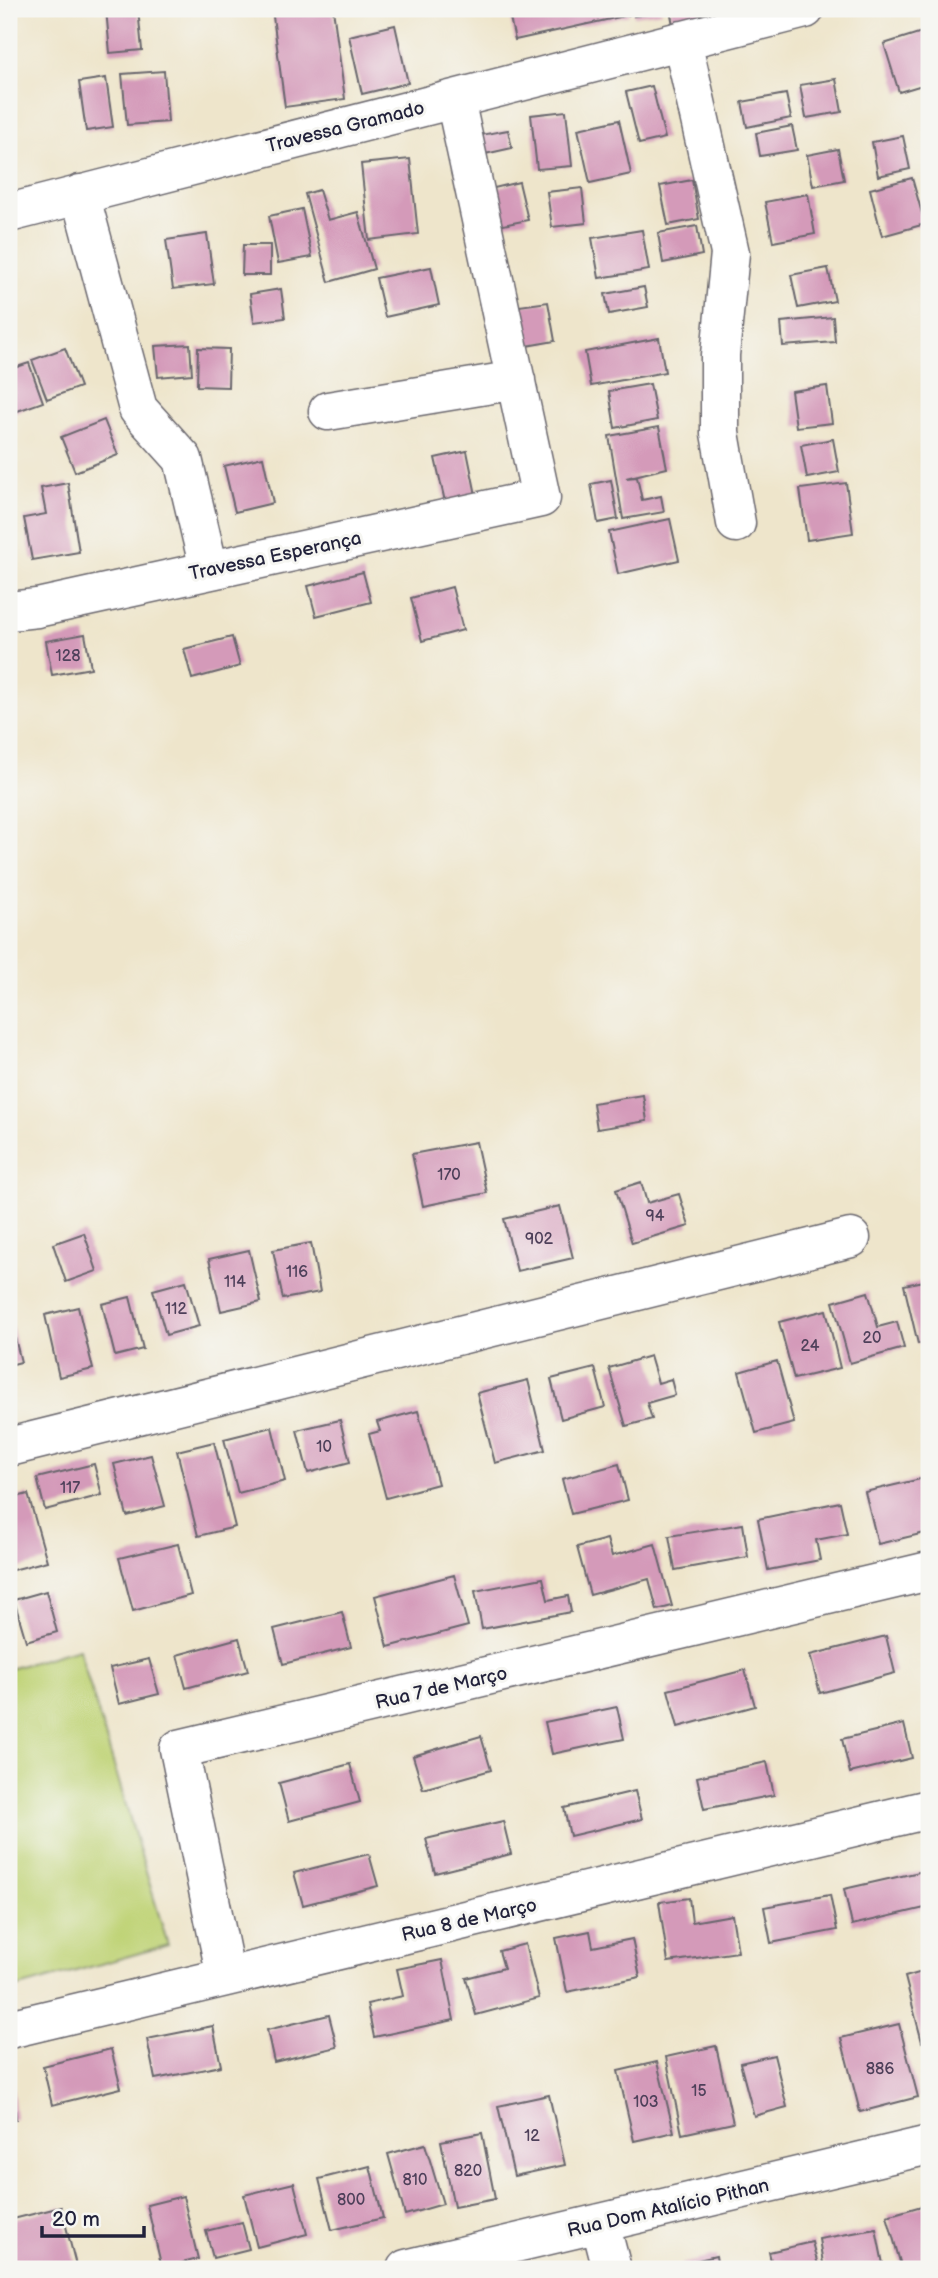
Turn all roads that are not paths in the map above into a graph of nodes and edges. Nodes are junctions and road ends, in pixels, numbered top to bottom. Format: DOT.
graph roads {
  1 [pos="805,9"];
  2 [pos="682,40"];
  3 [pos="455,99"];
  4 [pos="80,194"];
  5 [pos="9,213"];
  6 [pos="516,380"];
  7 [pos="328,411"];
  8 [pos="736,523"];
  9 [pos="209,569"];
  10 [pos="9,611"];
  11 [pos="850,1238"];
  12 [pos="9,1447"];
  13 [pos="929,1571"];
  14 [pos="929,1809"];
  15 [pos="226,1977"];
  16 [pos="9,2029"];
  17 [pos="929,2145"];
  18 [pos="600,2223"];
  19 [pos="406,2269"];
  20 [pos="612,2269"];
  1 -- 2 [label="street, Travessa Gramado"];
  2 -- 3 [label="street, Travessa Gramado"];
  2 -- 8 [label="street"];
  3 -- 4 [label="street, Travessa Gramado"];
  3 -- 6 [label="street"];
  4 -- 5 [label="street, Travessa Gramado"];
  4 -- 9 [label="street"];
  6 -- 7 [label="street"];
  6 -- 9 [label="street, Travessa Esperança"];
  9 -- 10 [label="street, Travessa Esperança"];
  11 -- 12 [label="street"];
  13 -- 15 [label="street, Rua 7 de Março"];
  14 -- 15 [label="street, Rua 8 de Março"];
  15 -- 16 [label="street, Rua 8 de Março"];
  17 -- 18 [label="street, Rua Dom Atalício Pithan"];
  18 -- 19 [label="street, Rua Dom Atalício Pithan"];
  18 -- 20 [label="street"];
}
